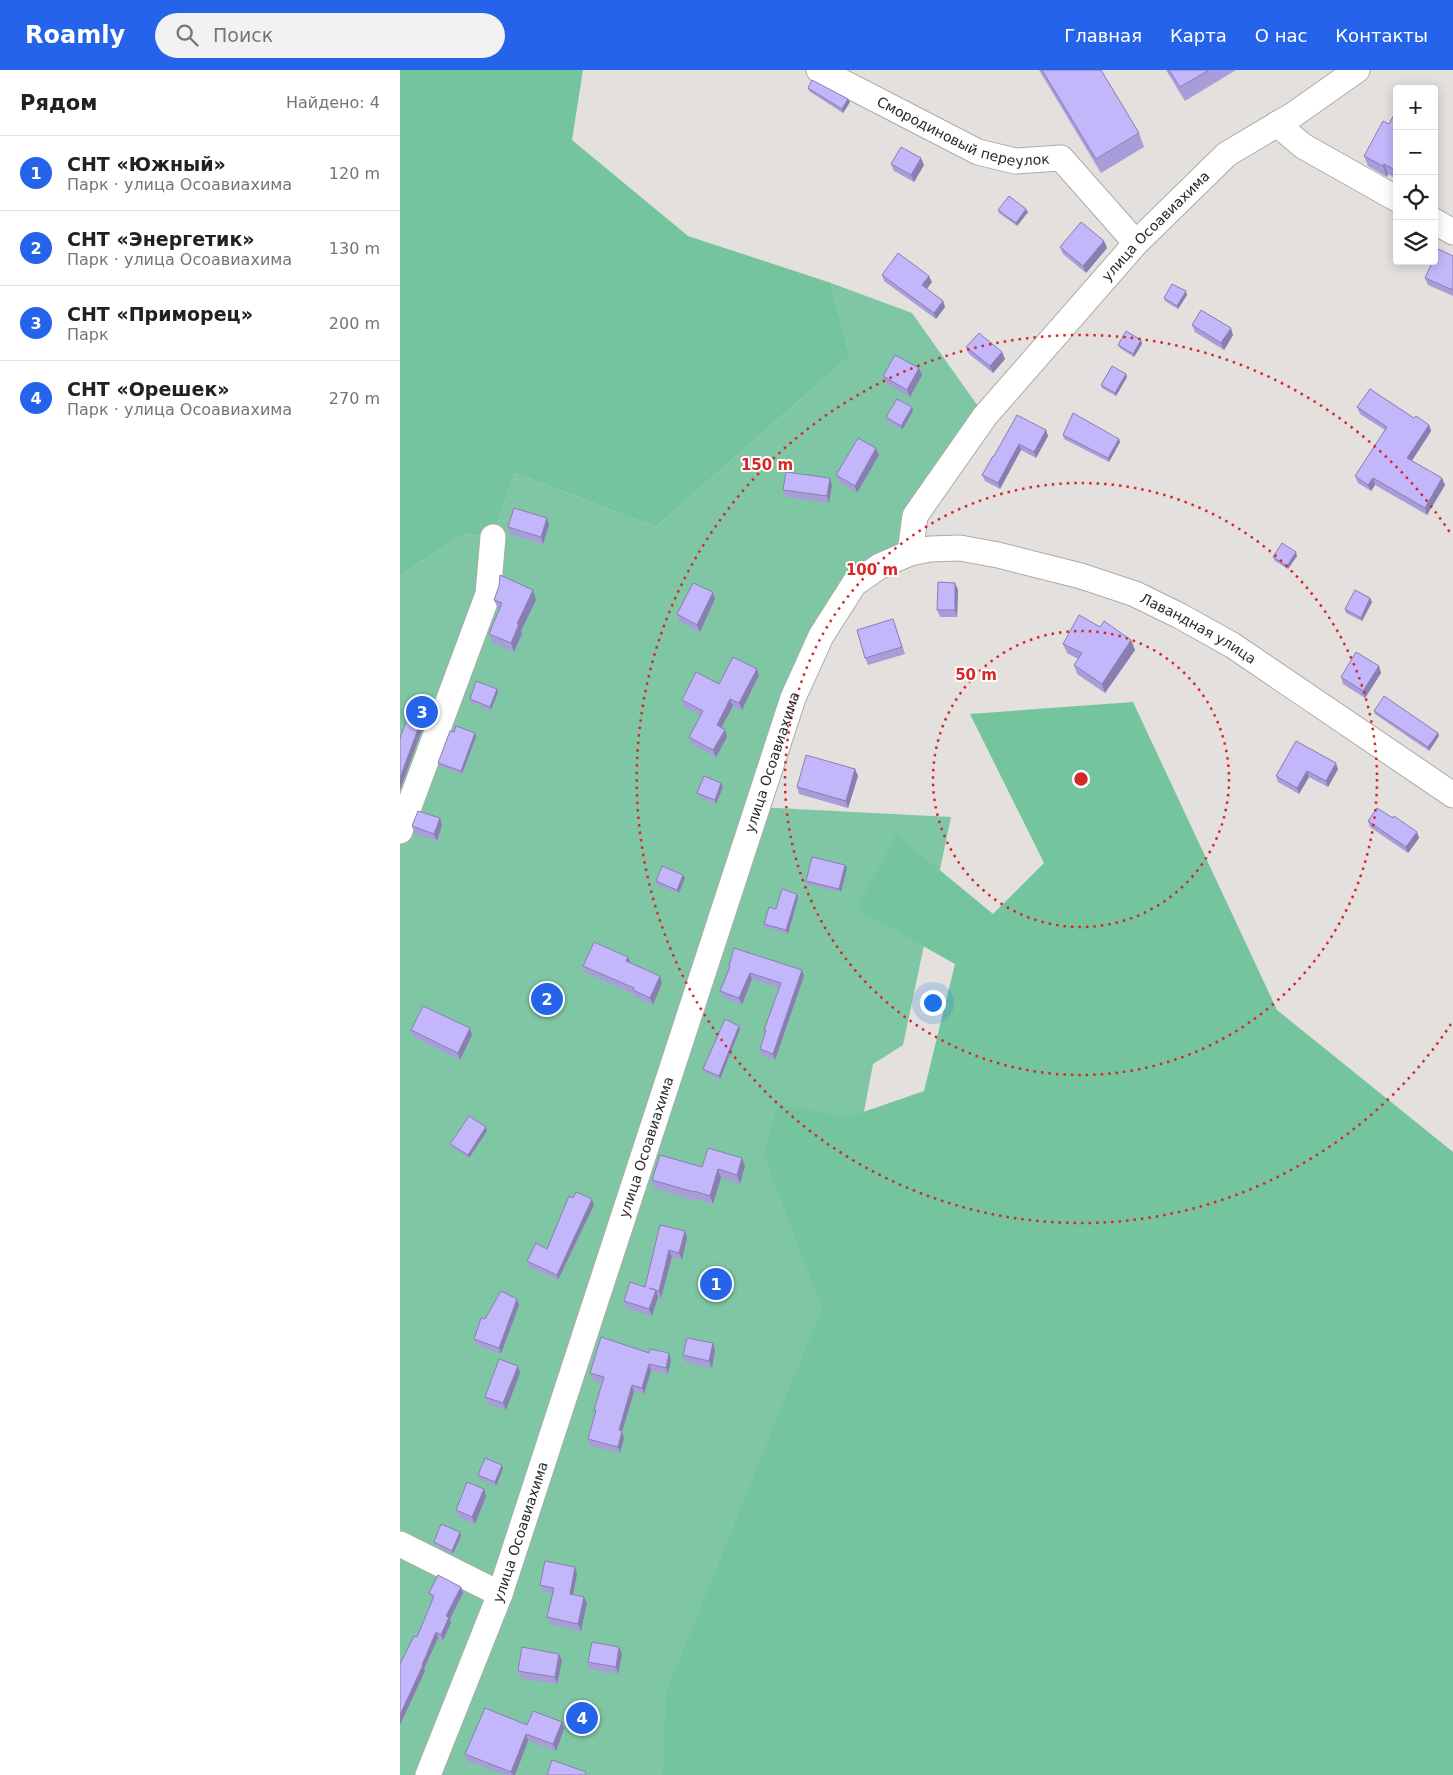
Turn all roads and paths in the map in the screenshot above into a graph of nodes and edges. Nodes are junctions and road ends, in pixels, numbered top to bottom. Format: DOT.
graph roads {
  1 [pos="819,70"];
  2 [pos="1358,70"];
  3 [pos="1277,124"];
  4 [pos="1393,197"];
  5 [pos="1438,223"];
  6 [pos="1453,232"];
  7 [pos="1136,243"];
  8 [pos="493,537"];
  9 [pos="910,553"];
  10 [pos="1453,795"];
  11 [pos="400,831"];
  12 [pos="400,1544"];
  13 [pos="500,1594"];
  14 [pos="428,1775"];
  1 -- 7 [label="street, Смородиновый переулок"];
  2 -- 3 [label="street, улица Осоавиахима"];
  3 -- 4 [label="street"];
  3 -- 7 [label="street, улица Осоавиахима"];
  5 -- 6 [label="street"];
  7 -- 9 [label="street, улица Осоавиахима"];
  8 -- 11 [label="street"];
  9 -- 10 [label="street, Лавандная улица"];
  9 -- 13 [label="street, улица Осоавиахима"];
  12 -- 13 [label="street"];
  13 -- 14 [label="street, улица Осоавиахима"];
}
